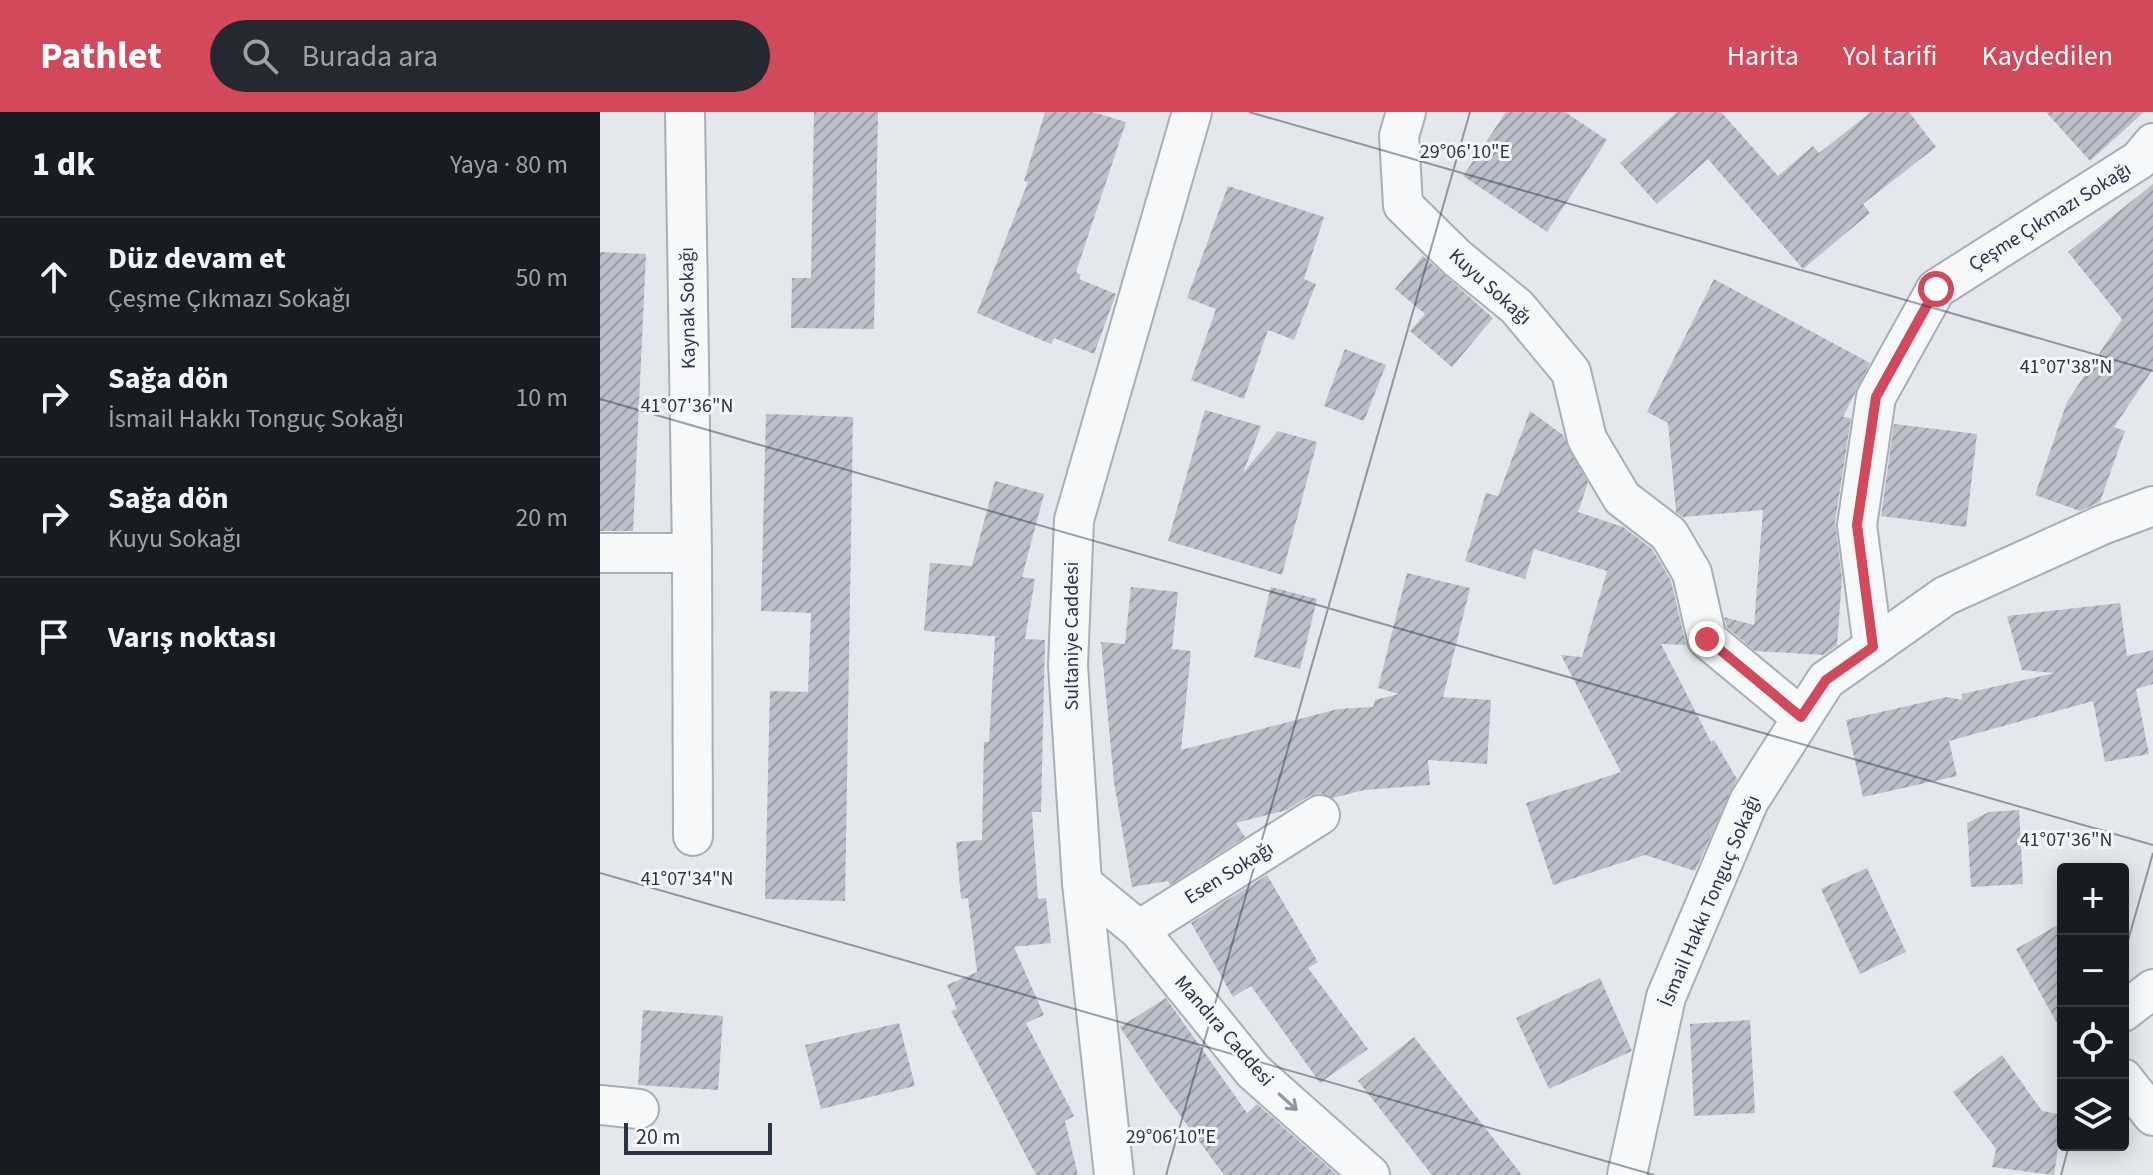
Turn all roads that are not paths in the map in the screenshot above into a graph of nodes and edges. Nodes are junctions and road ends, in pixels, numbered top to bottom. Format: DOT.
graph roads {
  1 [pos="685,112"];
  2 [pos="1192,112"];
  3 [pos="1406,112"];
  4 [pos="2153,143"];
  5 [pos="2153,506"];
  6 [pos="600,553"];
  7 [pos="692,553"];
  8 [pos="1873,647"];
  9 [pos="1801,717"];
  10 [pos="1320,815"];
  11 [pos="693,836"];
  12 [pos="1082,883"];
  13 [pos="1139,930"];
  14 [pos="2153,989"];
  15 [pos="2129,1007"];
  16 [pos="2124,1079"];
  17 [pos="600,1105"];
  18 [pos="639,1109"];
  19 [pos="2153,1116"];
  20 [pos="1114,1175"];
  21 [pos="1370,1175"];
  22 [pos="1627,1175"];
  1 -- 7 [label="street, Kaynak Sokağı"];
  2 -- 12 [label="street, Sultaniye Caddesi"];
  3 -- 9 [label="street, Kuyu Sokağı"];
  4 -- 8 [label="street, Çeşme Çıkmazı Sokağı"];
  5 -- 8 [label="street, İsmail Hakkı Tonguç Sokağı"];
  6 -- 7 [label="street"];
  7 -- 11 [label="street, Kaynak Sokağı"];
  8 -- 9 [label="street, İsmail Hakkı Tonguç Sokağı"];
  9 -- 22 [label="street, İsmail Hakkı Tonguç Sokağı"];
  10 -- 13 [label="street, Esen Sokağı"];
  12 -- 13 [label="street, Mandıra Caddesi"];
  12 -- 20 [label="street, Sultaniye Caddesi"];
  13 -- 21 [label="street, Mandıra Caddesi, one-way"];
  14 -- 15 [label="street"];
  16 -- 19 [label="street"];
  17 -- 18 [label="street"];
}
